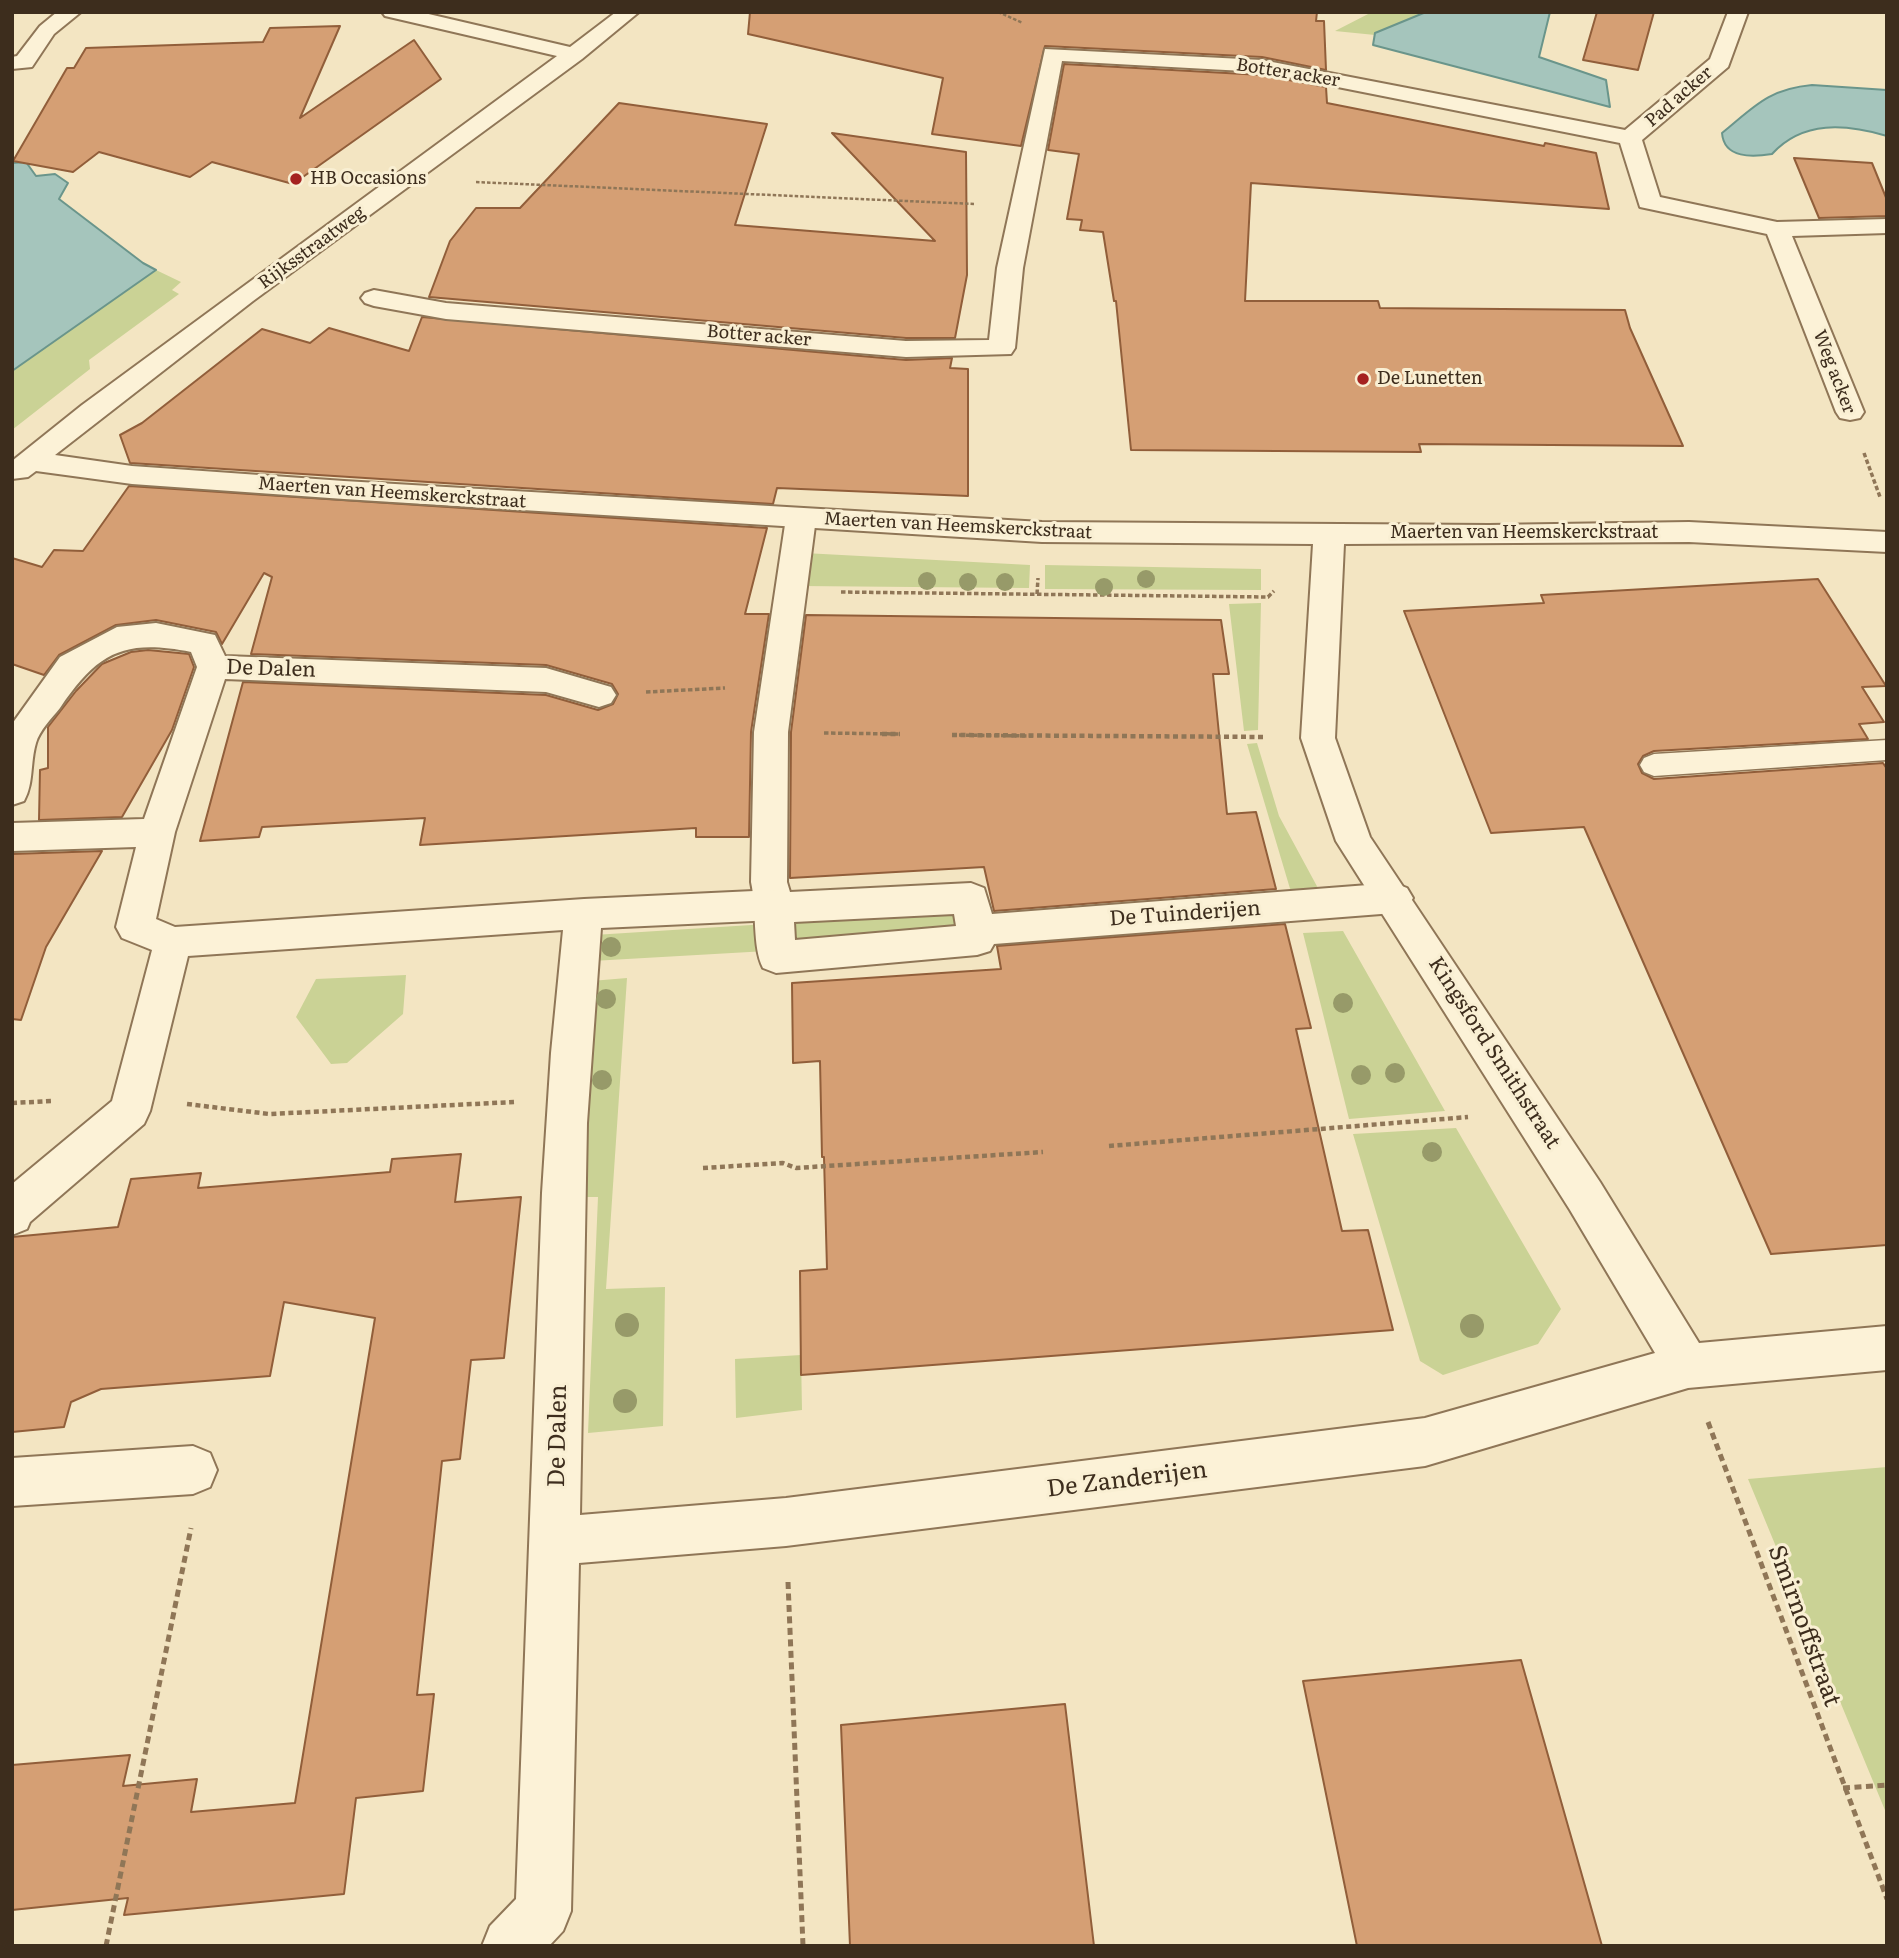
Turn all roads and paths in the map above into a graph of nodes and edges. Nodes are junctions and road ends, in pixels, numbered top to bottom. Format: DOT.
graph roads {
  1 [pos="71,12"];
  2 [pos="392,12"];
  3 [pos="629,12"];
  4 [pos="1738,12"];
  5 [pos="574,54"];
  6 [pos="12,63"];
  7 [pos="1630,138"];
  8 [pos="421,169"];
  9 [pos="1022,206"];
  10 [pos="1887,226"];
  11 [pos="1777,229"];
  12 [pos="374,298"];
  13 [pos="1850,412"];
  14 [pos="21,468"];
  15 [pos="1882,503"];
  16 [pos="801,518"];
  17 [pos="1329,533"];
  18 [pos="1887,542"];
  19 [pos="791,591"];
  20 [pos="213,667"];
  21 [pos="778,685"];
  22 [pos="599,695"];
  23 [pos="771,732"];
  24 [pos="900,734"];
  25 [pos="952,735"];
  26 [pos="1318,738"];
  27 [pos="1887,750"];
  28 [pos="1654,765"];
  29 [pos="12,792"];
  30 [pos="158,832"];
  31 [pos="12,837"];
  32 [pos="1394,898"];
  33 [pos="775,905"];
  34 [pos="584,914"];
  35 [pos="975,930"];
  36 [pos="173,943"];
  37 [pos="134,1097"];
  38 [pos="569,1100"];
  39 [pos="12,1103"];
  40 [pos="1531,1112"];
  41 [pos="1109,1146"];
  42 [pos="1043,1152"];
  43 [pos="703,1168"];
  44 [pos="12,1215"];
  45 [pos="1887,1348"];
  46 [pos="1688,1366"];
  47 [pos="193,1470"];
  48 [pos="12,1482"];
  49 [pos="786,1522"];
  50 [pos="556,1541"];
  51 [pos="1887,1785"];
  52 [pos="1843,1788"];
  53 [pos="1887,1899"];
  54 [pos="106,1946"];
  55 [pos="510,1946"];
  56 [pos="803,1946"];
  1 -- 6 [label="street"];
  2 -- 5 [label="street"];
  3 -- 5 [label="street, Rijksstraatweg"];
  4 -- 7 [label="street, Pad acker"];
  5 -- 8 [label="street, Rijksstraatweg"];
  7 -- 9 [label="street, Botter acker"];
  7 -- 11 [label="street"];
  8 -- 9 [label="path"];
  8 -- 14 [label="street, Rijksstraatweg"];
  9 -- 12 [label="street, Botter acker"];
  10 -- 11 [label="street"];
  11 -- 13 [label="street, Weg acker"];
  13 -- 15 [label="path, Weg acker"];
  14 -- 16 [label="street, Maerten van Heemskerckstraat"];
  16 -- 17 [label="street, Maerten van Heemskerckstraat"];
  16 -- 19 [label="street"];
  17 -- 18 [label="street, Maerten van Heemskerckstraat"];
  17 -- 19 [label="path"];
  17 -- 26 [label="street, Kingsford Smithstraat"];
  19 -- 21 [label="street"];
  20 -- 22 [label="street, De Dalen"];
  20 -- 29 [label="street"];
  20 -- 30 [label="street, De Dalen"];
  21 -- 22 [label="path"];
  21 -- 23 [label="street"];
  23 -- 24 [label="path"];
  23 -- 33 [label="street"];
  25 -- 26 [label="path"];
  26 -- 32 [label="street, Kingsford Smithstraat"];
  27 -- 28 [label="lane"];
  30 -- 31 [label="street"];
  30 -- 36 [label="street, De Dalen"];
  32 -- 35 [label="street, De Tuinderijen"];
  32 -- 40 [label="street, Kingsford Smithstraat"];
  33 -- 34 [label="street, De Dalen"];
  33 -- 35 [label="street"];
  33 -- 35 [label="street, De Tuinderijen"];
  34 -- 36 [label="street, De Dalen"];
  34 -- 38 [label="street, De Dalen"];
  36 -- 37 [label="street"];
  37 -- 38 [label="path"];
  37 -- 39 [label="path"];
  37 -- 44 [label="street"];
  38 -- 50 [label="street, De Dalen"];
  40 -- 41 [label="path"];
  40 -- 46 [label="street, Kingsford Smithstraat"];
  42 -- 43 [label="path"];
  45 -- 46 [label="street"];
  46 -- 49 [label="street, De Zanderijen"];
  46 -- 52 [label="path, Smirnoffstraat"];
  47 -- 48 [label="street"];
  47 -- 54 [label="path"];
  49 -- 50 [label="street, De Zanderijen"];
  49 -- 56 [label="path"];
  50 -- 55 [label="street, De Dalen"];
  51 -- 52 [label="path"];
  52 -- 53 [label="path, Smirnoffstraat"];
}
